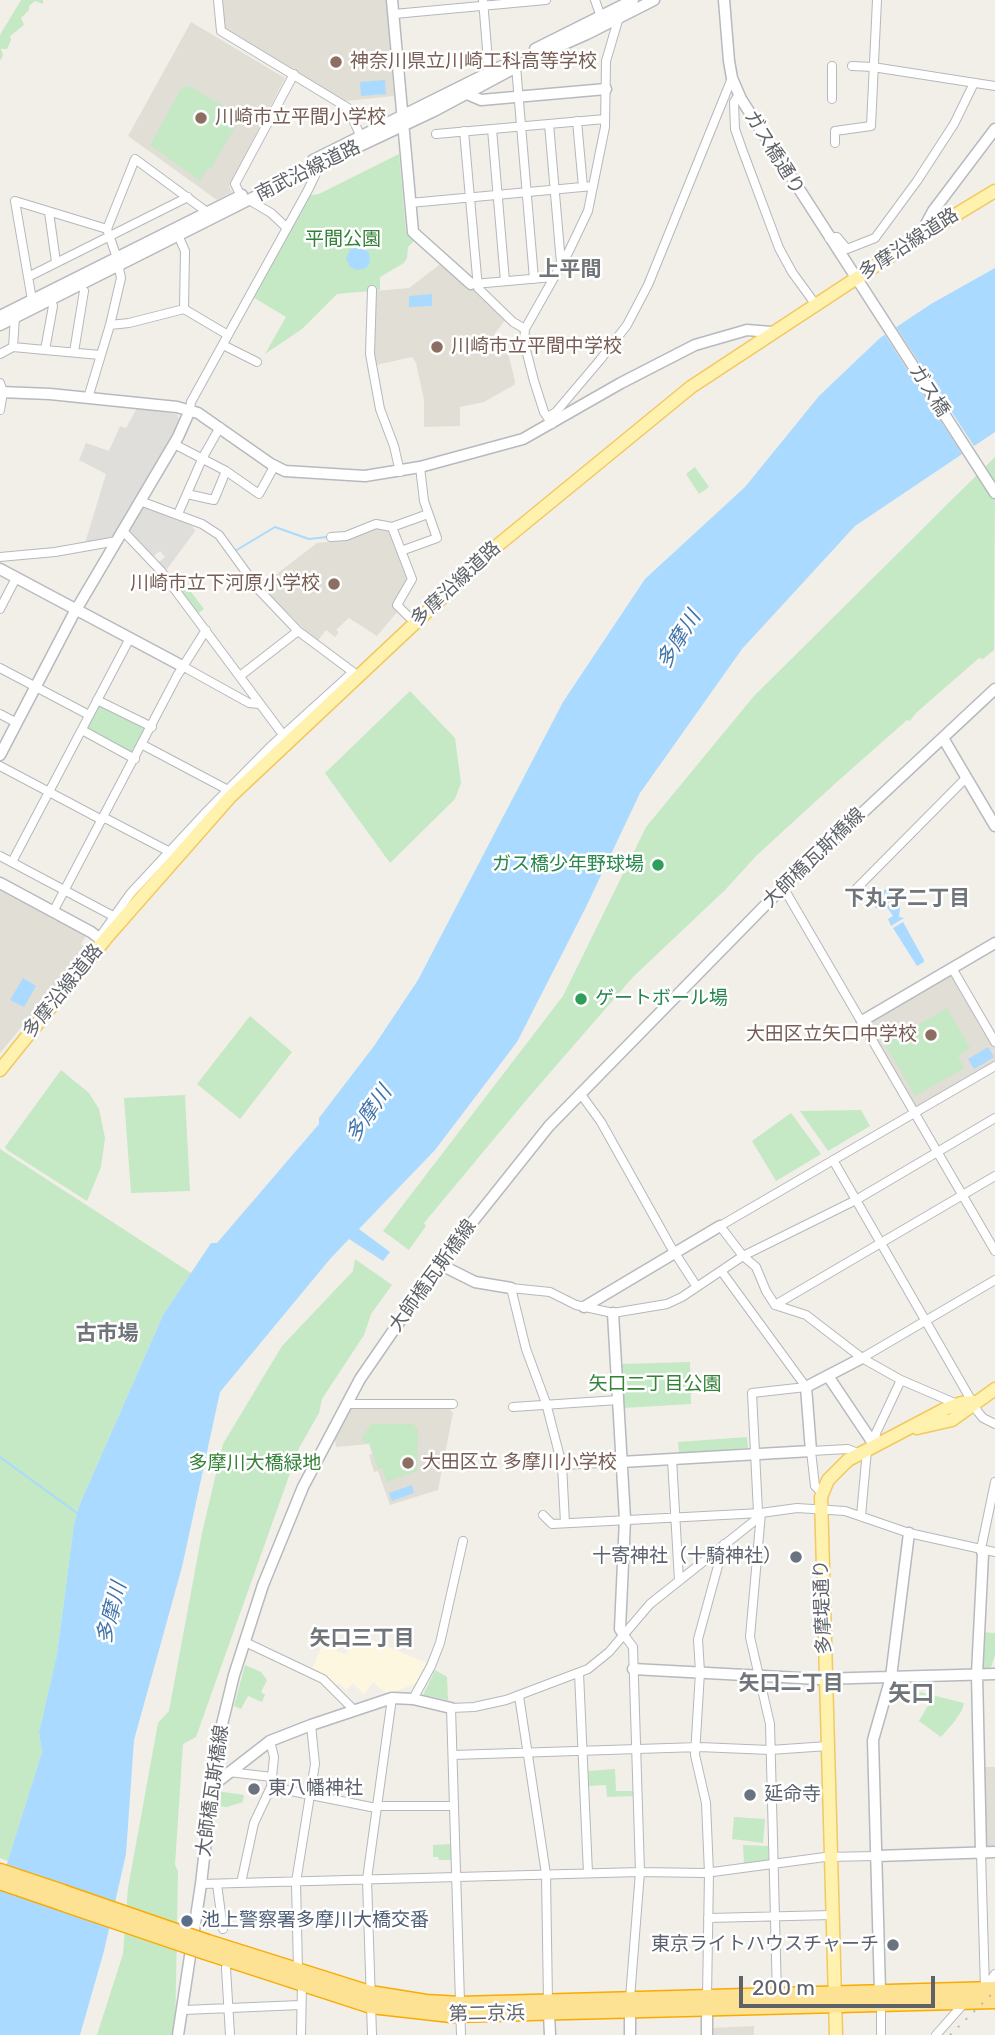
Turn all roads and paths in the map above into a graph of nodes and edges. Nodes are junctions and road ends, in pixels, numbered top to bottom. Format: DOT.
graph roads {
  1 [pos="218,0"];
  2 [pos="392,0"];
  3 [pos="545,0"];
  4 [pos="595,0"];
  5 [pos="654,0"];
  6 [pos="724,0"];
  7 [pos="877,0"];
  8 [pos="483,3"];
  9 [pos="627,7"];
  10 [pos="394,14"];
  11 [pos="601,17"];
  12 [pos="516,66"];
  13 [pos="832,66"];
  14 [pos="852,66"];
  15 [pos="873,67"];
  16 [pos="489,73"];
  17 [pos="294,74"];
  18 [pos="732,78"];
  19 [pos="974,83"];
  20 [pos="995,86"];
  21 [pos="606,89"];
  22 [pos="467,94"];
  23 [pos="739,94"];
  24 [pos="518,97"];
  25 [pos="832,99"];
  26 [pos="402,120"];
  27 [pos="577,121"];
  28 [pos="605,123"];
  29 [pos="549,124"];
  30 [pos="520,126"];
  31 [pos="492,129"];
  32 [pos="995,129"];
  33 [pos="464,131"];
  34 [pos="436,134"];
  35 [pos="360,135"];
  36 [pos="835,143"];
  37 [pos="322,160"];
  38 [pos="593,186"];
  39 [pos="583,187"];
  40 [pos="555,190"];
  41 [pos="995,191"];
  42 [pos="526,192"];
  43 [pos="498,195"];
  44 [pos="470,197"];
  45 [pos="188,198"];
  46 [pos="245,198"];
  47 [pos="410,203"];
  48 [pos="49,212"];
  49 [pos="207,212"];
  50 [pos="287,228"];
  51 [pos="108,233"];
  52 [pos="178,235"];
  53 [pos="919,237"];
  54 [pos="829,238"];
  55 [pos="56,262"];
  56 [pos="118,262"];
  57 [pos="561,263"];
  58 [pos="27,277"];
  59 [pos="553,277"];
  60 [pos="856,278"];
  61 [pos="534,279"];
  62 [pos="505,281"];
  63 [pos="474,284"];
  64 [pos="372,290"];
  65 [pos="864,290"];
  66 [pos="83,291"];
  67 [pos="32,300"];
  68 [pos="51,300"];
  69 [pos="816,305"];
  70 [pos="184,309"];
  71 [pos="0,316"];
  72 [pos="15,317"];
  73 [pos="0,325"];
  74 [pos="110,325"];
  75 [pos="525,329"];
  76 [pos="771,332"];
  77 [pos="228,335"];
  78 [pos="223,345"];
  79 [pos="13,347"];
  80 [pos="45,350"];
  81 [pos="74,352"];
  82 [pos="0,354"];
  83 [pos="100,355"];
  84 [pos="257,362"];
  85 [pos="1,389"];
  86 [pos="88,398"];
  87 [pos="0,410"];
  88 [pos="190,410"];
  89 [pos="550,421"];
  90 [pos="220,427"];
  91 [pos="174,444"];
  92 [pos="203,457"];
  93 [pos="275,466"];
  94 [pos="420,467"];
  95 [pos="226,471"];
  96 [pos="400,472"];
  97 [pos="995,493"];
  98 [pos="187,494"];
  99 [pos="140,501"];
  100 [pos="178,514"];
  101 [pos="428,514"];
  102 [pos="392,527"];
  103 [pos="120,536"];
  104 [pos="331,537"];
  105 [pos="401,551"];
  106 [pos="0,557"];
  107 [pos="0,569"];
  108 [pos="16,578"];
  109 [pos="0,609"];
  110 [pos="77,609"];
  111 [pos="409,617"];
  112 [pos="206,630"];
  113 [pos="298,631"];
  114 [pos="130,638"];
  115 [pos="184,667"];
  116 [pos="0,668"];
  117 [pos="240,676"];
  118 [pos="36,687"];
  119 [pos="995,690"];
  120 [pos="97,700"];
  121 [pos="259,704"];
  122 [pos="0,714"];
  123 [pos="89,715"];
  124 [pos="17,723"];
  125 [pos="152,727"];
  126 [pos="82,730"];
  127 [pos="284,736"];
  128 [pos="943,737"];
  129 [pos="143,745"];
  130 [pos="0,755"];
  131 [pos="135,759"];
  132 [pos="0,766"];
  133 [pos="966,778"];
  134 [pos="228,790"];
  135 [pos="49,792"];
  136 [pos="103,819"];
  137 [pos="995,826"];
  138 [pos="170,852"];
  139 [pos="0,856"];
  140 [pos="12,862"];
  141 [pos="0,883"];
  142 [pos="783,887"];
  143 [pos="65,890"];
  144 [pos="855,890"];
  145 [pos="53,912"];
  146 [pos="113,916"];
  147 [pos="101,939"];
  148 [pos="995,943"];
  149 [pos="952,968"];
  150 [pos="862,1021"];
  151 [pos="995,1042"];
  152 [pos="995,1066"];
  153 [pos="0,1070"];
  154 [pos="580,1093"];
  155 [pos="915,1112"];
  156 [pos="995,1118"];
  157 [pos="938,1151"];
  158 [pos="833,1160"];
  159 [pos="995,1175"];
  160 [pos="963,1195"];
  161 [pos="856,1200"];
  162 [pos="720,1226"];
  163 [pos="880,1242"];
  164 [pos="995,1251"];
  165 [pos="674,1252"];
  166 [pos="743,1256"];
  167 [pos="439,1264"];
  168 [pos="722,1272"];
  169 [pos="995,1280"];
  170 [pos="696,1286"];
  171 [pos="511,1288"];
  172 [pos="775,1305"];
  173 [pos="584,1307"];
  174 [pos="613,1313"];
  175 [pos="927,1320"];
  176 [pos="862,1358"];
  177 [pos="828,1376"];
  178 [pos="901,1380"];
  179 [pos="806,1387"];
  180 [pos="995,1389"];
  181 [pos="618,1399"];
  182 [pos="974,1402"];
  183 [pos="346,1404"];
  184 [pos="453,1404"];
  185 [pos="546,1404"];
  186 [pos="957,1404"];
  187 [pos="513,1407"];
  188 [pos="995,1423"];
  189 [pos="903,1432"];
  190 [pos="867,1450"];
  191 [pos="811,1451"];
  192 [pos="755,1454"];
  193 [pos="672,1459"];
  194 [pos="621,1462"];
  195 [pos="562,1465"];
  196 [pos="995,1482"];
  197 [pos="822,1493"];
  198 [pos="820,1509"];
  199 [pos="760,1512"];
  200 [pos="543,1515"];
  201 [pos="676,1516"];
  202 [pos="861,1516"];
  203 [pos="625,1519"];
  204 [pos="565,1523"];
  205 [pos="909,1534"];
  206 [pos="463,1541"];
  207 [pos="724,1544"];
  208 [pos="981,1549"];
  209 [pos="995,1552"];
  210 [pos="679,1581"];
  211 [pos="624,1635"];
  212 [pos="245,1642"];
  213 [pos="633,1669"];
  214 [pos="699,1672"];
  215 [pos="579,1673"];
  216 [pos="977,1674"];
  217 [pos="995,1674"];
  218 [pos="759,1676"];
  219 [pos="891,1676"];
  220 [pos="825,1679"];
  221 [pos="519,1696"];
  222 [pos="392,1699"];
  223 [pos="413,1699"];
  224 [pos="451,1708"];
  225 [pos="355,1711"];
  226 [pos="311,1725"];
  227 [pos="270,1741"];
  228 [pos="828,1746"];
  229 [pos="695,1748"];
  230 [pos="636,1749"];
  231 [pos="770,1750"];
  232 [pos="583,1751"];
  233 [pos="527,1752"];
  234 [pos="453,1755"];
  235 [pos="229,1772"];
  236 [pos="271,1782"];
  237 [pos="212,1786"];
  238 [pos="309,1796"];
  239 [pos="454,1806"];
  240 [pos="376,1807"];
  241 [pos="995,1852"];
  242 [pos="981,1853"];
  243 [pos="876,1856"];
  244 [pos="831,1857"];
  245 [pos="773,1865"];
  246 [pos="0,1871"];
  247 [pos="640,1872"];
  248 [pos="588,1873"];
  249 [pos="709,1873"];
  250 [pos="545,1874"];
  251 [pos="456,1877"];
  252 [pos="367,1879"];
  253 [pos="0,1882"];
  254 [pos="296,1882"];
  255 [pos="241,1883"];
  256 [pos="201,1884"];
  257 [pos="217,1884"];
  258 [pos="832,1915"];
  259 [pos="775,1917"];
  260 [pos="709,1918"];
  261 [pos="223,1929"];
  262 [pos="207,1947"];
  263 [pos="226,1968"];
  264 [pos="995,1973"];
  265 [pos="300,1977"];
  266 [pos="777,1996"];
  267 [pos="992,1997"];
  268 [pos="880,1998"];
  269 [pos="835,1999"];
  270 [pos="370,2000"];
  271 [pos="966,2001"];
  272 [pos="707,2003"];
  273 [pos="630,2004"];
  274 [pos="300,2006"];
  275 [pos="229,2008"];
  276 [pos="549,2008"];
  277 [pos="184,2010"];
  278 [pos="460,2010"];
  279 [pos="178,2035"];
  280 [pos="230,2035"];
  281 [pos="301,2035"];
  282 [pos="372,2035"];
  283 [pos="461,2035"];
  284 [pos="550,2035"];
  285 [pos="630,2035"];
  286 [pos="706,2035"];
  287 [pos="836,2035"];
  288 [pos="881,2035"];
  289 [pos="936,2035"];
  1 -- 17 [label="street"];
  2 -- 10 [label="street"];
  3 -- 8 [label="street"];
  4 -- 11 [label="street"];
  5 -- 9 [label="street, 南武沿線道路"];
  6 -- 18 [label="street, ガス橋通り"];
  7 -- 15 [label="street"];
  8 -- 10 [label="street"];
  8 -- 16 [label="street"];
  9 -- 11 [label="street, 南武沿線道路"];
  9 -- 12 [label="street, 南武沿線道路"];
  9 -- 21 [label="street"];
  10 -- 26 [label="street"];
  11 -- 16 [label="street, 南武沿線道路"];
  12 -- 22 [label="street, 南武沿線道路"];
  12 -- 24 [label="street"];
  13 -- 25 [label="street"];
  14 -- 15 [label="street"];
  15 -- 19 [label="street"];
  15 -- 36 [label="street"];
  16 -- 26 [label="street, 南武沿線道路"];
  17 -- 35 [label="street"];
  17 -- 46 [label="street"];
  18 -- 23 [label="street, ガス橋通り"];
  18 -- 89 [label="street"];
  19 -- 20 [label="street"];
  19 -- 54 [label="street"];
  21 -- 24 [label="street"];
  21 -- 28 [label="street"];
  22 -- 24 [label="street"];
  22 -- 26 [label="street, 南武沿線道路"];
  23 -- 54 [label="street, ガス橋通り"];
  23 -- 69 [label="street"];
  24 -- 30 [label="street"];
  26 -- 35 [label="street, 南武沿線道路"];
  26 -- 37 [label="street, 南武沿線道路"];
  26 -- 47 [label="street"];
  27 -- 28 [label="street"];
  27 -- 29 [label="street"];
  27 -- 39 [label="street"];
  28 -- 38 [label="street"];
  29 -- 30 [label="street"];
  29 -- 40 [label="street"];
  30 -- 31 [label="street"];
  30 -- 42 [label="street"];
  31 -- 33 [label="street"];
  31 -- 43 [label="street"];
  32 -- 53 [label="street"];
  33 -- 34 [label="street"];
  33 -- 44 [label="street"];
  35 -- 37 [label="street, 南武沿線道路"];
  37 -- 46 [label="street, 南武沿線道路"];
  37 -- 50 [label="street"];
  38 -- 39 [label="street"];
  38 -- 57 [label="street"];
  39 -- 40 [label="street"];
  40 -- 42 [label="street"];
  40 -- 57 [label="street"];
  41 -- 53 [label="main road, 多摩沿線道路"];
  42 -- 43 [label="street"];
  42 -- 61 [label="street"];
  43 -- 44 [label="street"];
  43 -- 62 [label="street"];
  44 -- 47 [label="street"];
  44 -- 63 [label="street"];
  45 -- 49 [label="street"];
  45 -- 51 [label="street"];
  45 -- 51 [label="street"];
  46 -- 49 [label="street, 南武沿線道路"];
  46 -- 50 [label="street"];
  46 -- 52 [label="street, 南武沿線道路"];
  47 -- 63 [label="street"];
  48 -- 51 [label="street"];
  48 -- 55 [label="street"];
  48 -- 58 [label="street"];
  49 -- 56 [label="street, 南武沿線道路"];
  50 -- 77 [label="street"];
  51 -- 55 [label="street"];
  51 -- 56 [label="street"];
  52 -- 56 [label="street, 南武沿線道路"];
  52 -- 70 [label="street"];
  53 -- 60 [label="main road, 多摩沿線道路"];
  54 -- 60 [label="street, ガス橋通り"];
  55 -- 58 [label="street"];
  56 -- 67 [label="street, 南武沿線道路"];
  56 -- 68 [label="street, 南武沿線道路"];
  56 -- 74 [label="street"];
  57 -- 59 [label="street"];
  58 -- 67 [label="street"];
  59 -- 61 [label="street"];
  59 -- 75 [label="street"];
  60 -- 65 [label="street, ガス橋通り"];
  60 -- 69 [label="main road, 多摩沿線道路"];
  61 -- 62 [label="street"];
  62 -- 63 [label="street"];
  63 -- 75 [label="street"];
  64 -- 96 [label="street"];
  65 -- 97 [label="street, ガス橋"];
  66 -- 81 [label="street"];
  67 -- 71 [label="street, 南武沿線道路"];
  68 -- 72 [label="street, 南武沿線道路"];
  68 -- 80 [label="street"];
  69 -- 76 [label="main road, 多摩沿線道路"];
  70 -- 74 [label="street"];
  70 -- 77 [label="street"];
  72 -- 73 [label="street, 南武沿線道路"];
  72 -- 79 [label="street"];
  74 -- 83 [label="street"];
  75 -- 89 [label="street"];
  76 -- 89 [label="street"];
  76 -- 147 [label="main road, 多摩沿線道路"];
  77 -- 78 [label="street"];
  78 -- 84 [label="street"];
  78 -- 88 [label="street"];
  79 -- 80 [label="street"];
  79 -- 82 [label="street"];
  80 -- 81 [label="street"];
  81 -- 83 [label="street"];
  83 -- 86 [label="street"];
  85 -- 86 [label="street"];
  85 -- 87 [label="street"];
  86 -- 88 [label="street"];
  88 -- 90 [label="street"];
  88 -- 91 [label="street"];
  89 -- 94 [label="street"];
  90 -- 92 [label="street"];
  90 -- 93 [label="street"];
  91 -- 92 [label="street"];
  91 -- 99 [label="street"];
  92 -- 95 [label="street"];
  92 -- 98 [label="street"];
  93 -- 95 [label="street"];
  93 -- 96 [label="street"];
  94 -- 96 [label="street"];
  94 -- 101 [label="street"];
  95 -- 98 [label="street"];
  98 -- 100 [label="street"];
  99 -- 100 [label="street"];
  99 -- 103 [label="street"];
  100 -- 113 [label="street"];
  101 -- 102 [label="street"];
  101 -- 105 [label="street"];
  102 -- 104 [label="street"];
  102 -- 105 [label="street"];
  103 -- 106 [label="street"];
  103 -- 110 [label="street"];
  103 -- 112 [label="street"];
  105 -- 111 [label="street"];
  107 -- 108 [label="street"];
  108 -- 109 [label="street"];
  108 -- 110 [label="street"];
  110 -- 114 [label="street"];
  110 -- 118 [label="street"];
  112 -- 115 [label="street"];
  112 -- 117 [label="street"];
  113 -- 117 [label="street"];
  113 -- 127 [label="street"];
  114 -- 115 [label="street"];
  114 -- 120 [label="street"];
  115 -- 121 [label="street"];
  115 -- 125 [label="street"];
  116 -- 118 [label="street"];
  117 -- 121 [label="street"];
  118 -- 123 [label="street"];
  118 -- 124 [label="street"];
  119 -- 128 [label="street, 大師橋瓦斯橋線"];
  120 -- 123 [label="street"];
  120 -- 125 [label="street"];
  121 -- 127 [label="street"];
  122 -- 124 [label="street"];
  123 -- 126 [label="street"];
  124 -- 130 [label="street"];
  125 -- 129 [label="street"];
  126 -- 131 [label="street"];
  126 -- 135 [label="street"];
  127 -- 134 [label="street"];
  128 -- 133 [label="street"];
  128 -- 142 [label="street, 大師橋瓦斯橋線"];
  129 -- 131 [label="street"];
  129 -- 134 [label="street"];
  131 -- 136 [label="street"];
  132 -- 135 [label="street"];
  133 -- 137 [label="street"];
  133 -- 144 [label="street"];
  134 -- 138 [label="street"];
  135 -- 136 [label="street"];
  135 -- 140 [label="street"];
  136 -- 138 [label="street"];
  136 -- 143 [label="street"];
  138 -- 146 [label="street"];
  139 -- 140 [label="street"];
  140 -- 143 [label="street"];
  141 -- 145 [label="street"];
  142 -- 150 [label="street"];
  142 -- 154 [label="street, 大師橋瓦斯橋線"];
  143 -- 145 [label="street"];
  143 -- 146 [label="street"];
  145 -- 147 [label="street"];
  146 -- 147 [label="street"];
  147 -- 153 [label="main road, 多摩沿線道路"];
  148 -- 149 [label="street"];
  149 -- 150 [label="street"];
  149 -- 151 [label="street"];
  150 -- 155 [label="street"];
  152 -- 155 [label="street"];
  154 -- 165 [label="street"];
  154 -- 167 [label="street, 大師橋瓦斯橋線"];
  155 -- 157 [label="street"];
  155 -- 158 [label="street"];
  156 -- 157 [label="street"];
  157 -- 160 [label="street"];
  157 -- 161 [label="street"];
  158 -- 161 [label="street"];
  158 -- 162 [label="street"];
  159 -- 160 [label="street"];
  160 -- 163 [label="street"];
  160 -- 164 [label="street"];
  161 -- 163 [label="street"];
  161 -- 166 [label="street"];
  162 -- 165 [label="street"];
  162 -- 166 [label="street"];
  163 -- 172 [label="street"];
  163 -- 175 [label="street"];
  165 -- 170 [label="street"];
  165 -- 173 [label="street"];
  166 -- 168 [label="street"];
  166 -- 172 [label="street"];
  167 -- 171 [label="street"];
  167 -- 183 [label="street, 大師橋瓦斯橋線"];
  168 -- 170 [label="street"];
  168 -- 179 [label="street"];
  169 -- 175 [label="street"];
  170 -- 174 [label="street"];
  171 -- 173 [label="street"];
  171 -- 185 [label="street"];
  172 -- 176 [label="street"];
  173 -- 174 [label="street"];
  174 -- 181 [label="street"];
  175 -- 176 [label="street"];
  175 -- 182 [label="street"];
  176 -- 177 [label="street"];
  176 -- 178 [label="street"];
  177 -- 179 [label="street"];
  177 -- 190 [label="street"];
  178 -- 186 [label="street"];
  178 -- 190 [label="street"];
  179 -- 191 [label="street"];
  179 -- 192 [label="street"];
  180 -- 182 [label="main road, 多摩堤通り"];
  181 -- 185 [label="street"];
  181 -- 194 [label="street"];
  182 -- 186 [label="main road, 多摩堤通り"];
  182 -- 188 [label="street"];
  182 -- 189 [label="main road, 多摩堤通り"];
  183 -- 184 [label="street"];
  183 -- 212 [label="street, 大師橋瓦斯橋線"];
  185 -- 187 [label="street"];
  185 -- 195 [label="street"];
  186 -- 189 [label="main road, 多摩堤通り"];
  189 -- 190 [label="main road, 多摩堤通り"];
  190 -- 191 [label="street"];
  190 -- 197 [label="main road, 多摩堤通り"];
  190 -- 202 [label="street"];
  191 -- 192 [label="street"];
  191 -- 197 [label="street"];
  192 -- 193 [label="street"];
  192 -- 199 [label="street"];
  193 -- 194 [label="street"];
  193 -- 201 [label="street"];
  194 -- 195 [label="street"];
  194 -- 203 [label="street"];
  195 -- 204 [label="street"];
  196 -- 208 [label="street"];
  197 -- 198 [label="main road, 多摩堤通り"];
  198 -- 199 [label="street"];
  198 -- 202 [label="street"];
  198 -- 220 [label="main road, 多摩堤通り"];
  199 -- 201 [label="street"];
  199 -- 207 [label="street"];
  199 -- 218 [label="street"];
  200 -- 204 [label="street"];
  201 -- 203 [label="street"];
  201 -- 210 [label="street"];
  202 -- 205 [label="street"];
  203 -- 204 [label="street"];
  203 -- 211 [label="street"];
  205 -- 208 [label="street"];
  205 -- 219 [label="street"];
  206 -- 223 [label="street"];
  207 -- 210 [label="street"];
  207 -- 214 [label="street"];
  208 -- 209 [label="street"];
  208 -- 216 [label="street"];
  210 -- 211 [label="street"];
  211 -- 213 [label="street"];
  211 -- 215 [label="street"];
  212 -- 225 [label="street"];
  212 -- 237 [label="street, 大師橋瓦斯橋線"];
  213 -- 214 [label="street"];
  213 -- 230 [label="street"];
  214 -- 218 [label="street"];
  214 -- 229 [label="street"];
  215 -- 221 [label="street"];
  215 -- 232 [label="street"];
  216 -- 217 [label="street"];
  216 -- 219 [label="street"];
  216 -- 242 [label="street"];
  218 -- 220 [label="street"];
  218 -- 231 [label="street"];
  219 -- 220 [label="street"];
  219 -- 243 [label="street"];
  220 -- 228 [label="main road, 多摩堤通り"];
  221 -- 224 [label="street"];
  221 -- 233 [label="street"];
  222 -- 223 [label="street"];
  222 -- 225 [label="street"];
  222 -- 240 [label="street"];
  223 -- 224 [label="street"];
  224 -- 234 [label="street"];
  225 -- 226 [label="street"];
  226 -- 227 [label="street"];
  226 -- 238 [label="street"];
  227 -- 235 [label="street"];
  227 -- 236 [label="street"];
  228 -- 231 [label="street"];
  228 -- 244 [label="main road, 多摩堤通り"];
  229 -- 230 [label="street"];
  229 -- 231 [label="street"];
  229 -- 249 [label="street"];
  230 -- 232 [label="street"];
  230 -- 247 [label="street"];
  231 -- 245 [label="street"];
  232 -- 233 [label="street"];
  232 -- 248 [label="street"];
  233 -- 234 [label="street"];
  233 -- 250 [label="street"];
  234 -- 239 [label="street"];
  235 -- 236 [label="street"];
  235 -- 237 [label="street"];
  236 -- 238 [label="street"];
  236 -- 255 [label="street"];
  237 -- 256 [label="street, 大師橋瓦斯橋線"];
  238 -- 240 [label="street"];
  238 -- 254 [label="street"];
  239 -- 240 [label="street"];
  239 -- 251 [label="street"];
  240 -- 252 [label="street"];
  241 -- 242 [label="street"];
  242 -- 243 [label="street"];
  242 -- 267 [label="street"];
  243 -- 244 [label="street"];
  243 -- 268 [label="street"];
  244 -- 245 [label="street"];
  244 -- 258 [label="main road, 多摩堤通り"];
  245 -- 249 [label="street"];
  245 -- 259 [label="street"];
  246 -- 262 [label="highway, 第二京浜, bridge"];
  247 -- 248 [label="street"];
  247 -- 249 [label="street"];
  247 -- 273 [label="street"];
  248 -- 250 [label="street"];
  249 -- 260 [label="street"];
  250 -- 251 [label="street"];
  250 -- 276 [label="street"];
  251 -- 252 [label="street"];
  251 -- 278 [label="street"];
  252 -- 254 [label="street"];
  252 -- 270 [label="street"];
  253 -- 262 [label="highway, 第二京浜, bridge"];
  254 -- 255 [label="street"];
  254 -- 265 [label="street"];
  255 -- 257 [label="street"];
  256 -- 257 [label="street"];
  256 -- 277 [label="street, 大師橋瓦斯橋線"];
  257 -- 261 [label="street"];
  258 -- 259 [label="street"];
  258 -- 269 [label="main road, 多摩堤通り"];
  259 -- 260 [label="street"];
  259 -- 266 [label="street"];
  260 -- 272 [label="street"];
  262 -- 265 [label="highway, 第二京浜"];
  263 -- 275 [label="street"];
  264 -- 267 [label="street"];
  265 -- 270 [label="highway, 第二京浜"];
  265 -- 274 [label="street"];
  266 -- 269 [label="highway, 第二京浜"];
  266 -- 272 [label="highway, 第二京浜"];
  267 -- 268 [label="highway, 第二京浜"];
  267 -- 271 [label="highway, 第二京浜"];
  268 -- 269 [label="highway, 第二京浜"];
  268 -- 271 [label="highway, 第二京浜"];
  268 -- 288 [label="street"];
  269 -- 272 [label="highway, 第二京浜"];
  269 -- 287 [label="main road, 多摩堤通り"];
  270 -- 278 [label="highway, 第二京浜"];
  270 -- 282 [label="street"];
  271 -- 289 [label="street"];
  272 -- 273 [label="highway, 第二京浜"];
  272 -- 286 [label="street"];
  273 -- 276 [label="highway, 第二京浜"];
  273 -- 285 [label="street"];
  274 -- 275 [label="street"];
  274 -- 281 [label="street"];
  275 -- 277 [label="street"];
  275 -- 280 [label="street"];
  276 -- 278 [label="highway, 第二京浜"];
  276 -- 284 [label="street"];
  277 -- 279 [label="street, 大師橋瓦斯橋線"];
  278 -- 283 [label="street"];
}
